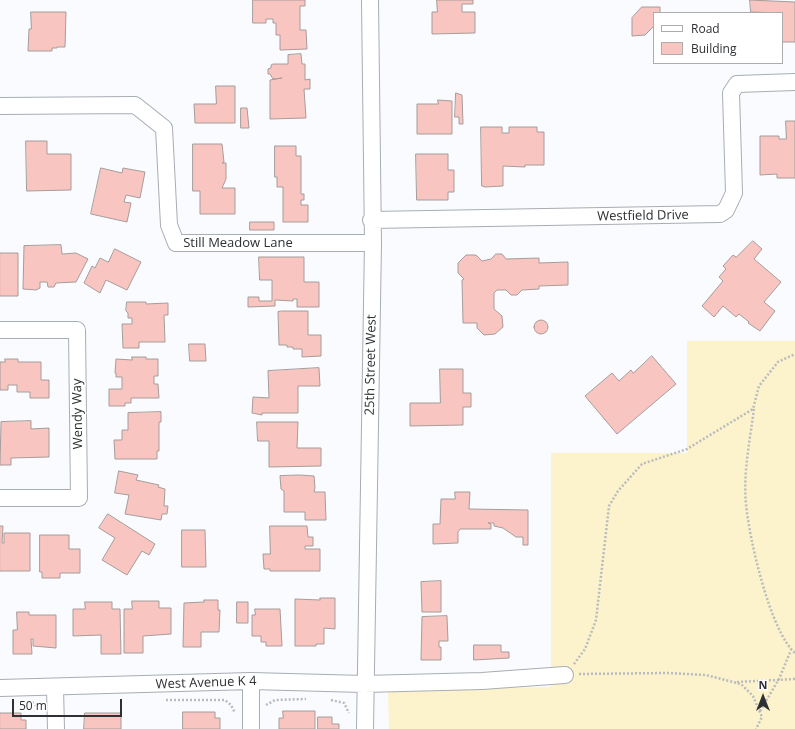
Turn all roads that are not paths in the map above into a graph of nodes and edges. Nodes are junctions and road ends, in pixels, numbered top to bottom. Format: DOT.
graph roads {
  1 [pos="370,0"];
  2 [pos="795,82"];
  3 [pos="0,106"];
  4 [pos="371,220"];
  5 [pos="373,243"];
  6 [pos="0,330"];
  7 [pos="0,498"];
  8 [pos="565,675"];
  9 [pos="251,681"];
  10 [pos="364,684"];
  11 [pos="0,688"];
  12 [pos="55,688"];
  13 [pos="56,729"];
  14 [pos="251,729"];
  15 [pos="365,729"];
  1 -- 4 [label="street, 25th Street West"];
  2 -- 4 [label="street, Westfield Drive"];
  3 -- 5 [label="street, Still Meadow Lane"];
  4 -- 5 [label="street, 25th Street West"];
  5 -- 10 [label="street, 25th Street West"];
  6 -- 7 [label="street, Wendy Way"];
  8 -- 10 [label="street, West Avenue K 4"];
  9 -- 10 [label="street, West Avenue K 4"];
  9 -- 12 [label="street, West Avenue K 4"];
  9 -- 14 [label="street"];
  10 -- 15 [label="street, 25th Street West"];
  11 -- 12 [label="street, West Avenue K 4"];
  12 -- 13 [label="street"];
}
